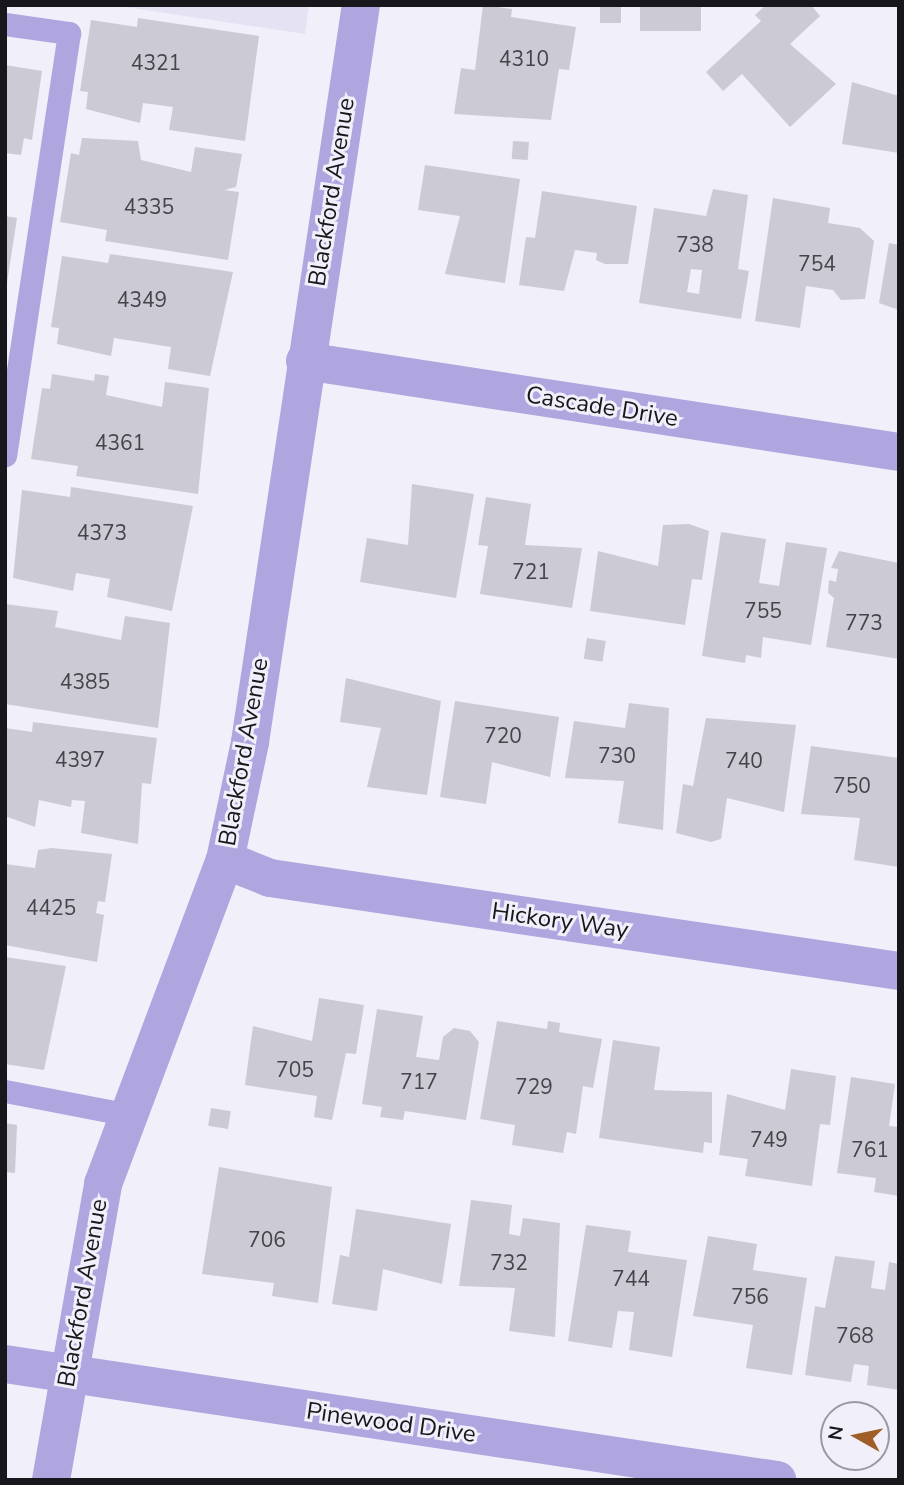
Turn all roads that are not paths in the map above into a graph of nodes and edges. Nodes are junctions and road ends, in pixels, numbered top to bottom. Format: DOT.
graph roads {
  1 [pos="361,5"];
  2 [pos="5,24"];
  3 [pos="305,361"];
  4 [pos="899,452"];
  5 [pos="5,455"];
  6 [pos="225,860"];
  7 [pos="899,971"];
  8 [pos="5,1091"];
  9 [pos="124,1114"];
  10 [pos="5,1363"];
  11 [pos="68,1374"];
  12 [pos="51,1480"];
  13 [pos="777,1480"];
  1 -- 3 [label="street, Blackford Avenue"];
  2 -- 5 [label="lane"];
  3 -- 4 [label="street, Cascade Drive"];
  3 -- 6 [label="street, Blackford Avenue"];
  6 -- 7 [label="street, Hickory Way"];
  6 -- 9 [label="street, Blackford Avenue"];
  8 -- 9 [label="lane"];
  9 -- 11 [label="street, Blackford Avenue"];
  10 -- 11 [label="street, Pinewood Drive"];
  11 -- 12 [label="street, Blackford Avenue"];
  11 -- 13 [label="street, Pinewood Drive"];
}
